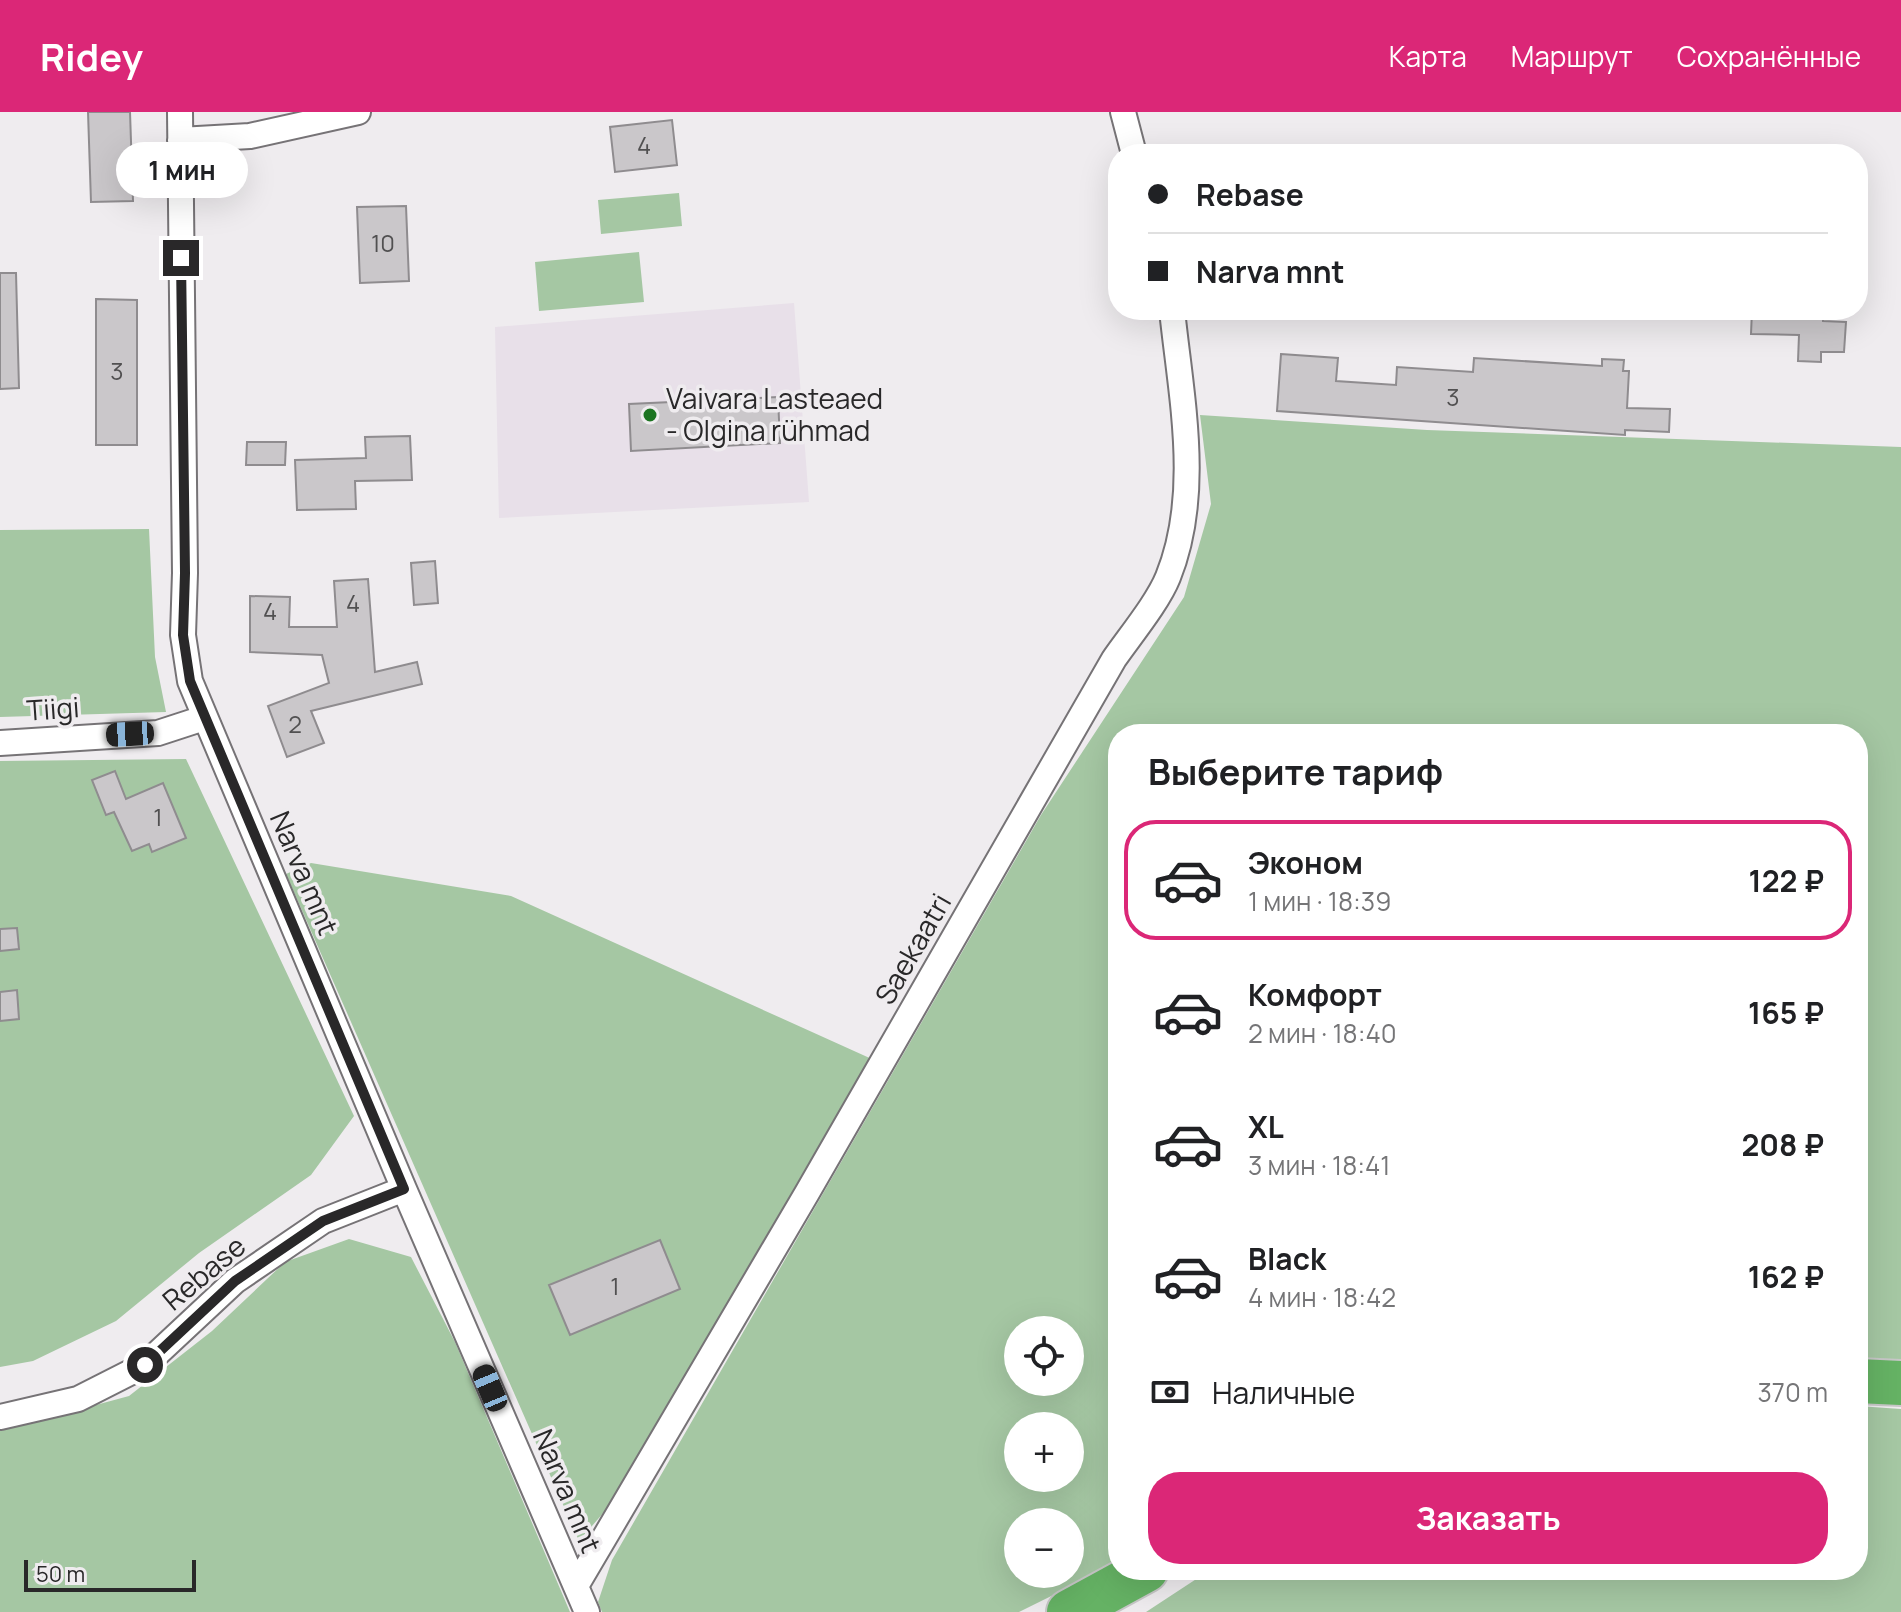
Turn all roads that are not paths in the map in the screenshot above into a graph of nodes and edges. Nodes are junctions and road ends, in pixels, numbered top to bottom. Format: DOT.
graph roads {
  1 [pos="180,112"];
  2 [pos="358,112"];
  3 [pos="1123,112"];
  4 [pos="180,140"];
  5 [pos="1131,144"];
  6 [pos="1173,320"];
  7 [pos="204,718"];
  8 [pos="0,743"];
  9 [pos="404,1189"];
  10 [pos="1868,1381"];
  11 [pos="1901,1383"];
  12 [pos="0,1417"];
  13 [pos="1128,1580"];
  14 [pos="1159,1580"];
  15 [pos="576,1586"];
  16 [pos="587,1612"];
  17 [pos="1069,1612"];
  18 [pos="1104,1612"];
  1 -- 4 [label="street, Narva mnt"];
  2 -- 4 [label="street"];
  3 -- 5 [label="street"];
  4 -- 7 [label="street, Narva mnt"];
  6 -- 15 [label="street, Saekaatri"];
  7 -- 8 [label="street, Tiigi"];
  7 -- 9 [label="street, Narva mnt"];
  9 -- 12 [label="street, Rebase"];
  9 -- 15 [label="street, Narva mnt"];
  10 -- 11 [label="highway"];
  13 -- 17 [label="highway"];
  14 -- 18 [label="highway"];
  15 -- 16 [label="street, Narva mnt"];
}
